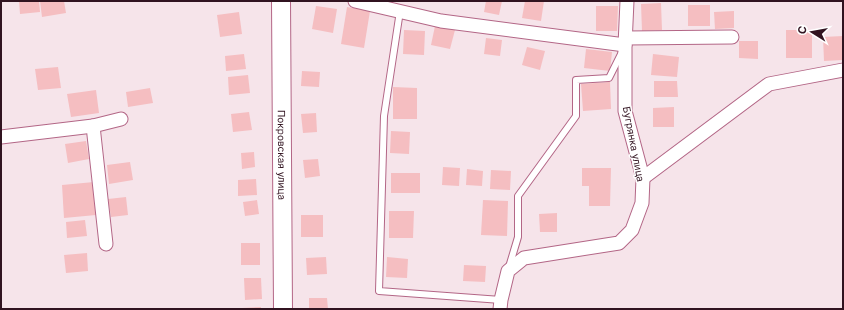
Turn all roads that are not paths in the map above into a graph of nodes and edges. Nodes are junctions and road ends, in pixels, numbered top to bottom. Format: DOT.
graph roads {
  1 [pos="281,1"];
  2 [pos="355,1"];
  3 [pos="627,1"];
  4 [pos="400,11"];
  5 [pos="732,37"];
  6 [pos="626,42"];
  7 [pos="843,70"];
  8 [pos="122,119"];
  9 [pos="94,126"];
  10 [pos="1,137"];
  11 [pos="643,178"];
  12 [pos="106,244"];
  13 [pos="508,270"];
  14 [pos="500,305"];
  15 [pos="283,309"];
  1 -- 15 [label="street, Покровская улица"];
  2 -- 4 [label="street"];
  3 -- 6 [label="street, Бугрянка улица"];
  4 -- 6 [label="street"];
  4 -- 14 [label="lane"];
  5 -- 6 [label="street"];
  6 -- 11 [label="street, Бугрянка улица"];
  6 -- 13 [label="lane"];
  7 -- 11 [label="street"];
  8 -- 9 [label="street"];
  9 -- 10 [label="street"];
  9 -- 12 [label="street"];
  11 -- 13 [label="street, Бугрянка улица"];
  13 -- 14 [label="street"];
}
